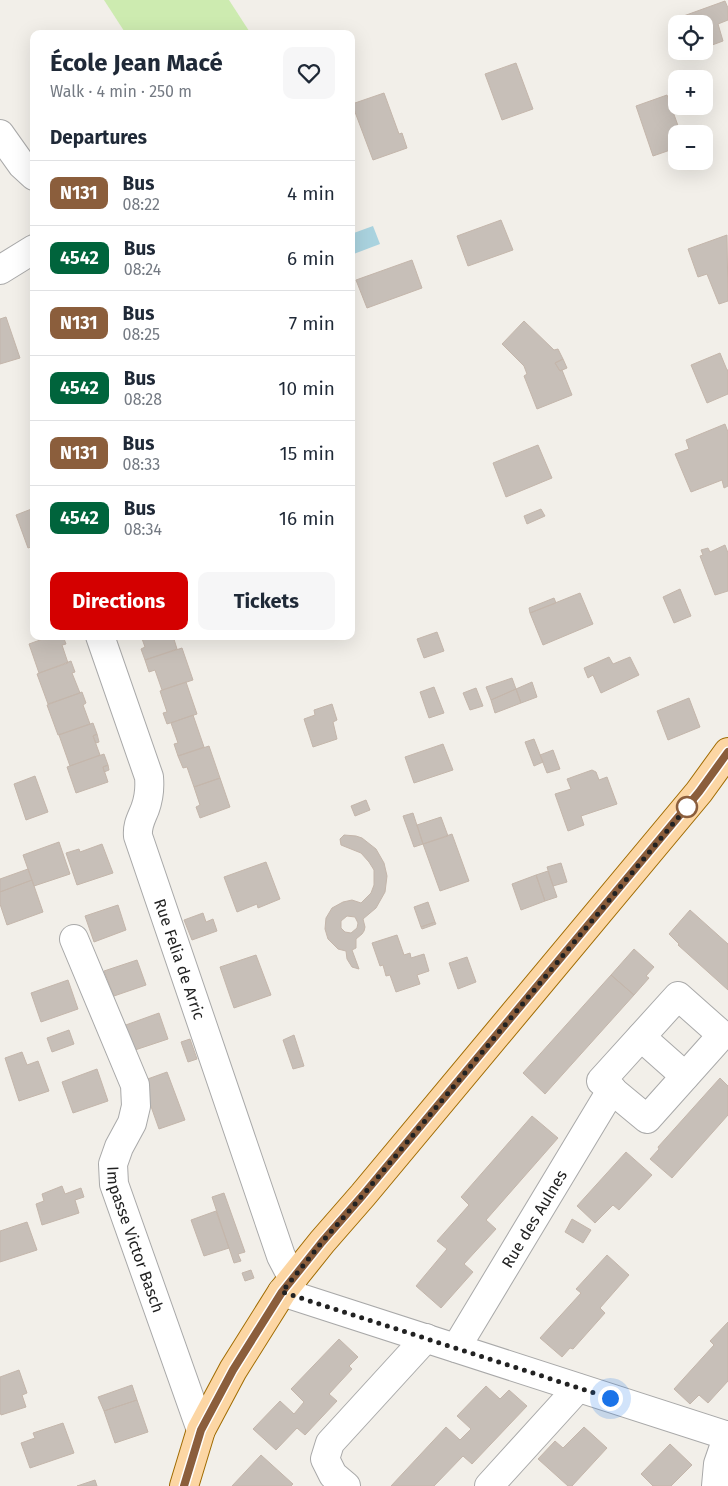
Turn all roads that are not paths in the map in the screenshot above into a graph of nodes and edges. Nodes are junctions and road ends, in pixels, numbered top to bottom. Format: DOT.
graph roads {
  1 [pos="0,134"];
  2 [pos="30,172"];
  3 [pos="30,251"];
  4 [pos="0,270"];
  5 [pos="101,640"];
  6 [pos="728,752"];
  7 [pos="74,939"];
  8 [pos="641,1037"];
  9 [pos="684,1076"];
  10 [pos="612,1090"];
  11 [pos="288,1286"];
  12 [pos="426,1338"];
  13 [pos="456,1348"];
  14 [pos="578,1388"];
  15 [pos="201,1430"];
  16 [pos="728,1436"];
  17 [pos="184,1486"];
  18 [pos="346,1486"];
  19 [pos="489,1486"];
  20 [pos="716,1486"];
  1 -- 2 [label="street"];
  3 -- 4 [label="street"];
  5 -- 11 [label="street, Rue Felia de Arric"];
  6 -- 11 [label="main road"];
  7 -- 15 [label="street, Impasse Victor Basch"];
  8 -- 9 [label="street"];
  8 -- 9 [label="street"];
  8 -- 10 [label="street"];
  9 -- 10 [label="street"];
  10 -- 13 [label="street, Rue des Aulnes"];
  11 -- 12 [label="street"];
  11 -- 15 [label="main road"];
  12 -- 13 [label="street"];
  12 -- 18 [label="street"];
  13 -- 14 [label="street"];
  14 -- 16 [label="street"];
  14 -- 19 [label="street"];
  15 -- 17 [label="main road"];
  16 -- 20 [label="street"];
}
